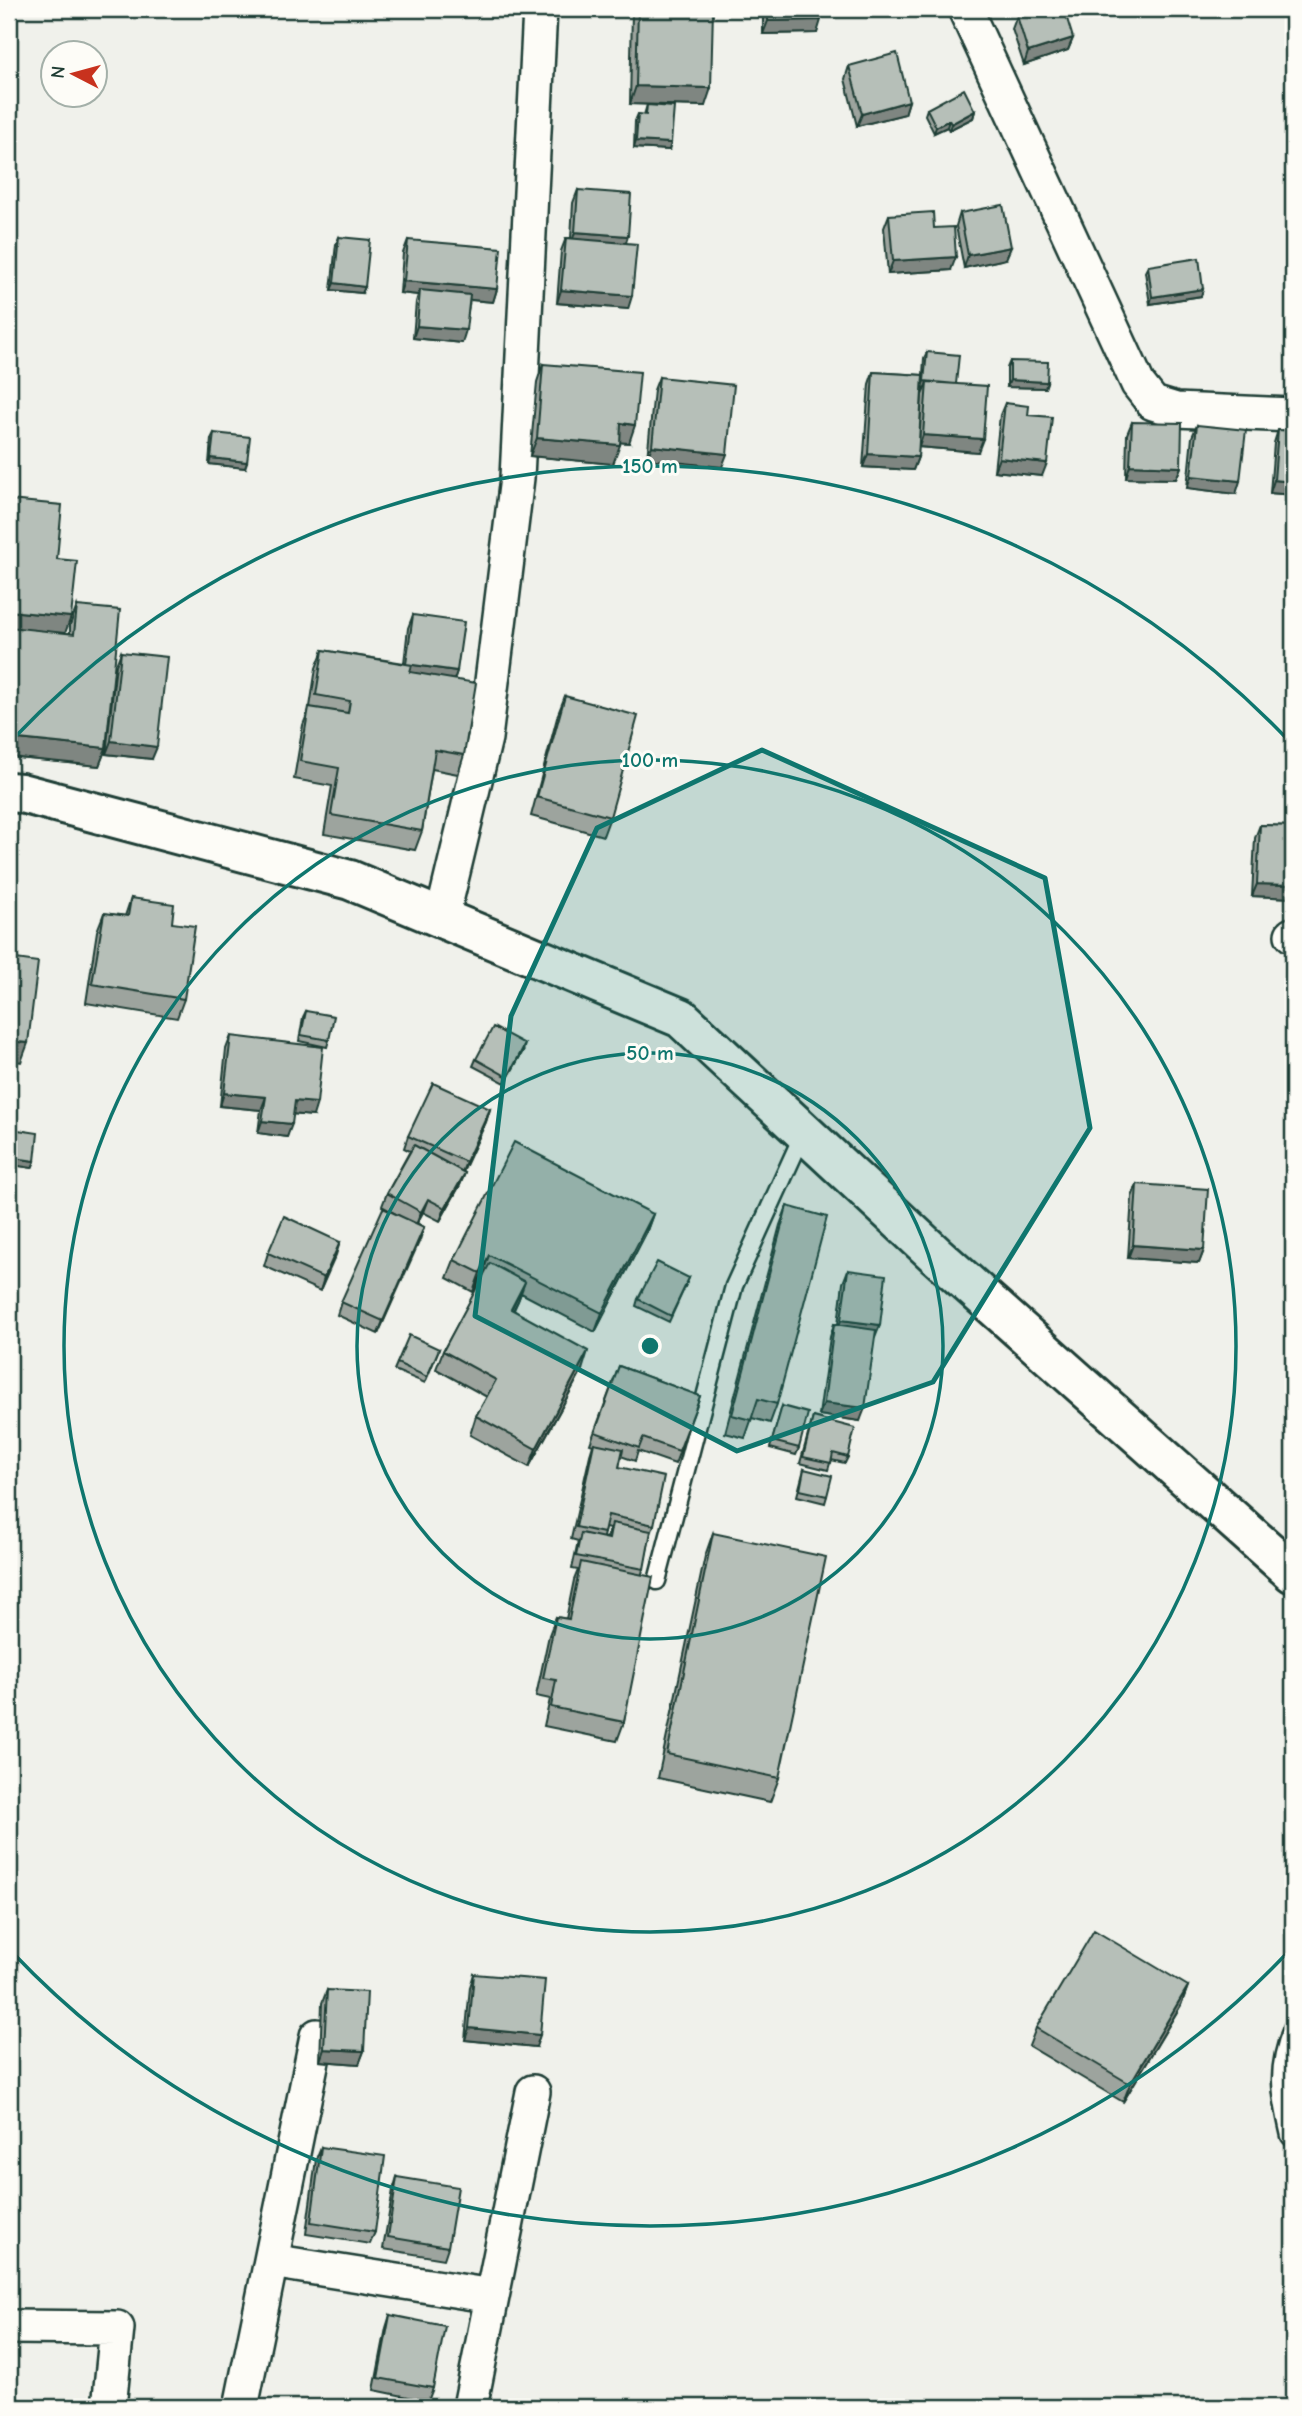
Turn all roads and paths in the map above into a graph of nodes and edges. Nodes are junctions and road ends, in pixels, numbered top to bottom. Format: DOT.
graph roads {
  1 [pos="540,9"];
  2 [pos="965,9"];
  3 [pos="1293,415"];
  4 [pos="9,792"];
  5 [pos="442,918"];
  6 [pos="804,1132"];
  7 [pos="1293,1573"];
  8 [pos="657,1581"];
  9 [pos="1293,2026"];
  10 [pos="317,2036"];
  11 [pos="533,2092"];
  12 [pos="1293,2139"];
  13 [pos="271,2261"];
  14 [pos="492,2296"];
  15 [pos="9,2327"];
  16 [pos="108,2407"];
  17 [pos="241,2407"];
  18 [pos="470,2407"];
  1 -- 5 [label="street"];
  2 -- 3 [label="street"];
  4 -- 5 [label="main road"];
  5 -- 6 [label="main road"];
  6 -- 7 [label="main road"];
  6 -- 8 [label="lane"];
  9 -- 12 [label="lane"];
  10 -- 13 [label="street"];
  11 -- 14 [label="street"];
  13 -- 14 [label="street"];
  13 -- 17 [label="street"];
  14 -- 18 [label="street"];
  15 -- 16 [label="street"];
}
